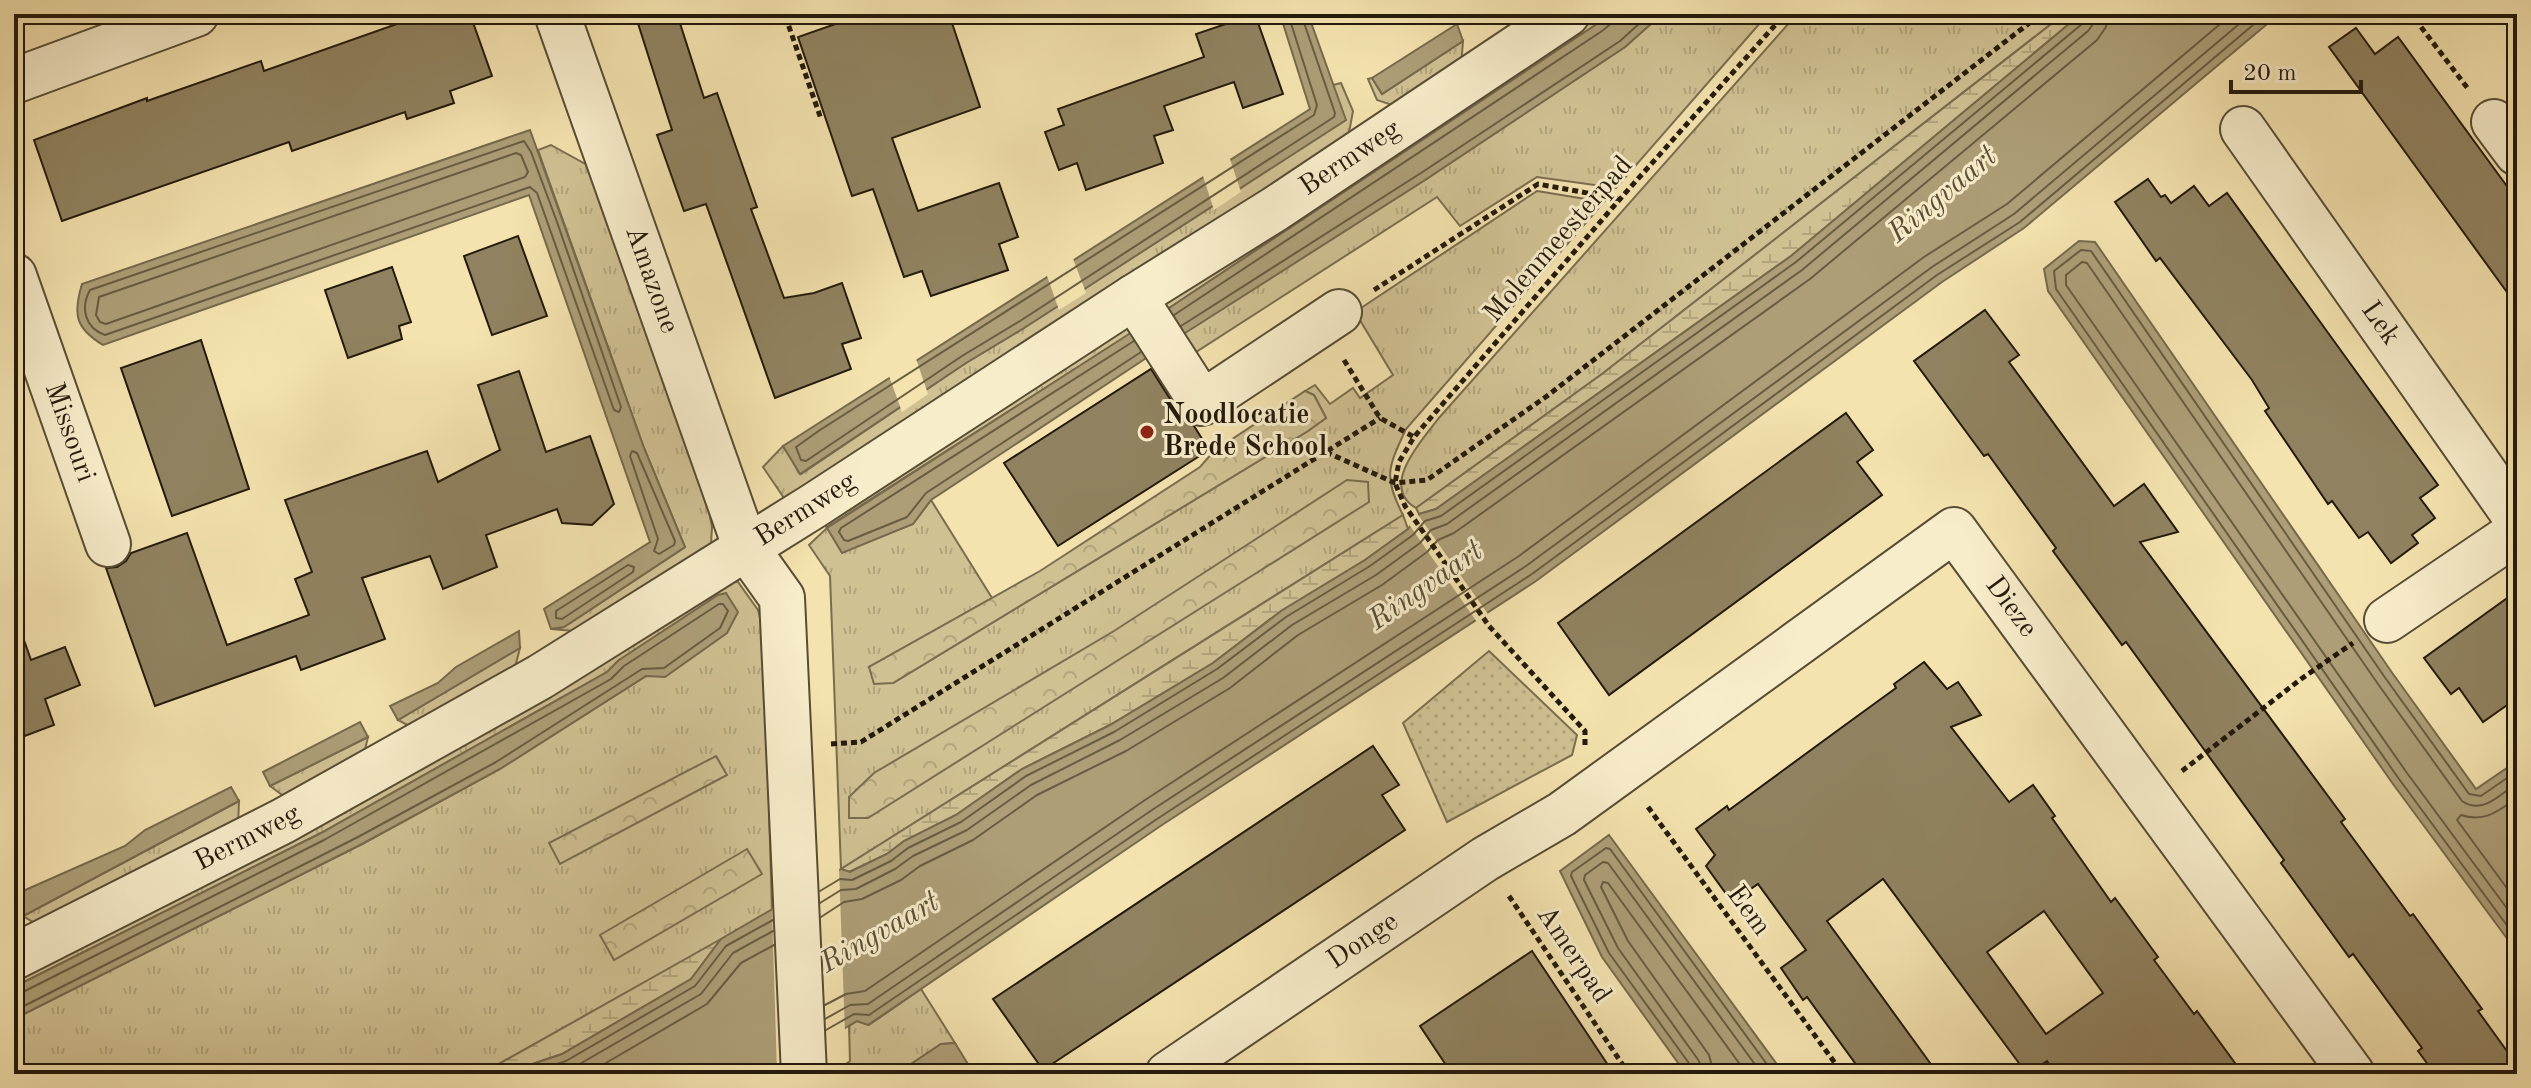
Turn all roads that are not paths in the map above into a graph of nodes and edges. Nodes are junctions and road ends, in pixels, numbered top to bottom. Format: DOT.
graph roads {
  1 [pos="196,14"];
  2 [pos="557,14"];
  3 [pos="1567,14"];
  4 [pos="14,81"];
  5 [pos="2243,129"];
  6 [pos="14,276"];
  7 [pos="1134,297"];
  8 [pos="1331,318"];
  9 [pos="2517,519"];
  10 [pos="2517,532"];
  11 [pos="108,544"];
  12 [pos="745,546"];
  13 [pos="2387,620"];
  14 [pos="1562,814"];
  15 [pos="14,957"];
  16 [pos="804,1074"];
  17 [pos="1168,1074"];
  18 [pos="2352,1074"];
  1 -- 4 [label="street"];
  2 -- 12 [label="street, Amazone"];
  3 -- 7 [label="street, Bermweg"];
  5 -- 9 [label="street, Lek"];
  6 -- 11 [label="street, Missouri"];
  7 -- 8 [label="street"];
  7 -- 12 [label="street, Bermweg"];
  10 -- 13 [label="street"];
  12 -- 15 [label="street, Bermweg"];
  12 -- 16 [label="street, Amazone"];
  14 -- 17 [label="street, Donge"];
  14 -- 18 [label="street, Dieze"];
}
